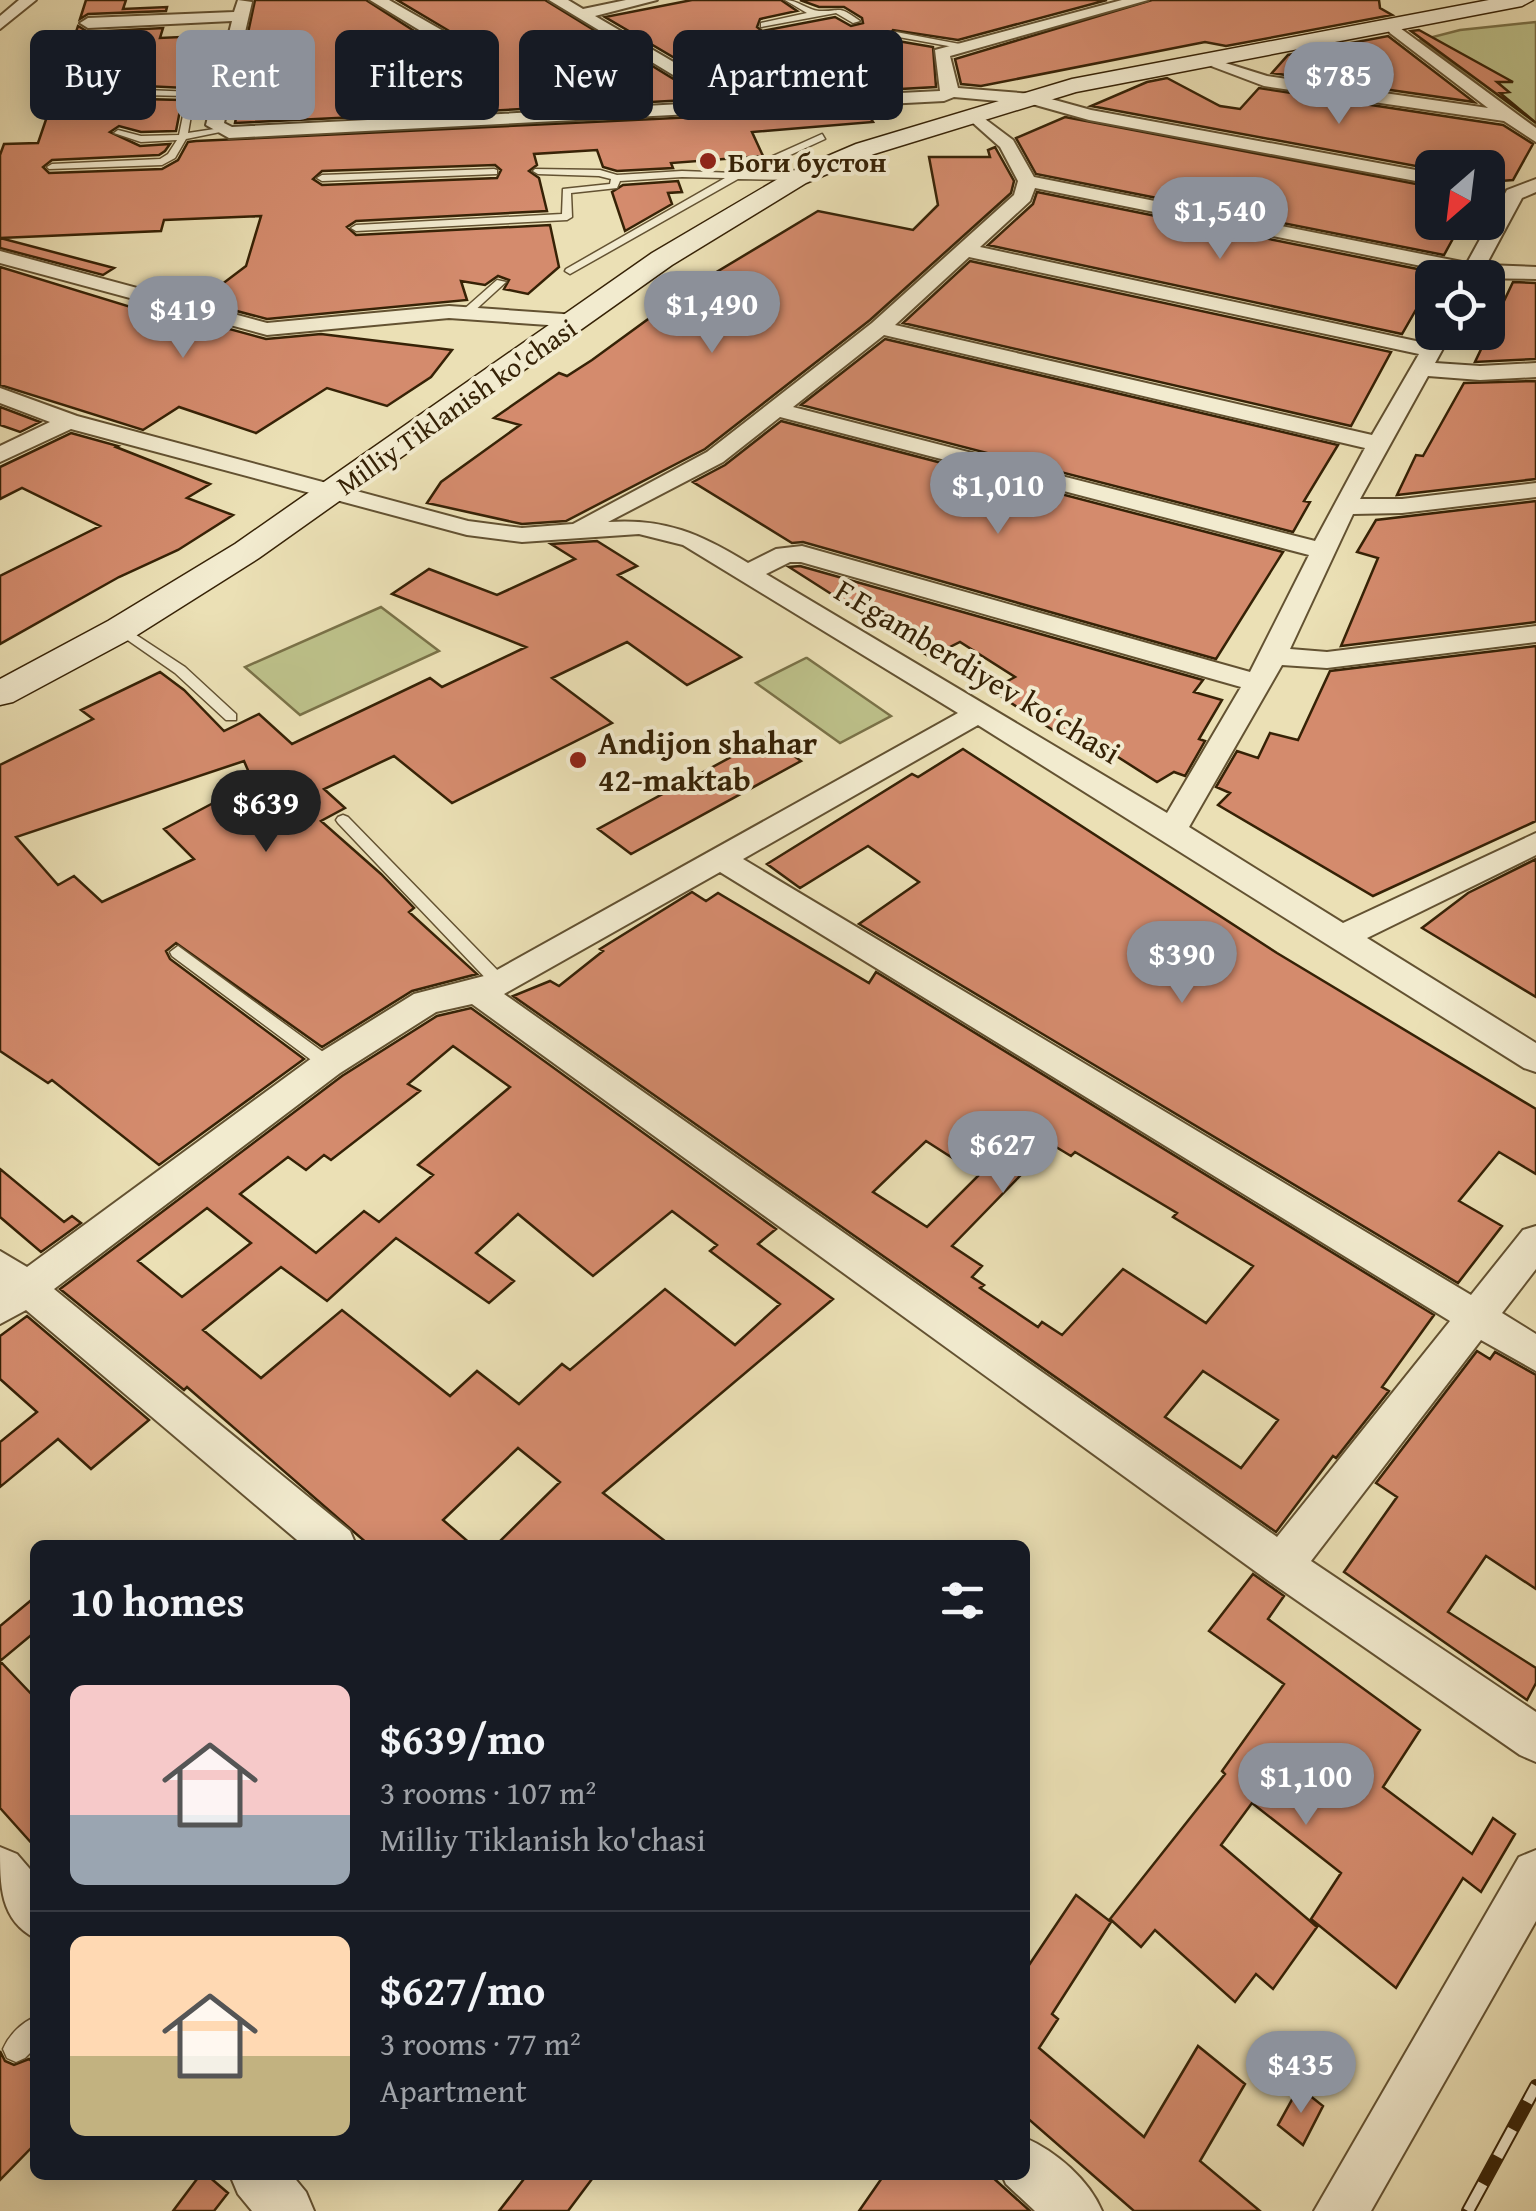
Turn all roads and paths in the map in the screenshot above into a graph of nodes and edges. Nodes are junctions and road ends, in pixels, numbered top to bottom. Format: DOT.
graph roads {
  1 [pos="28,0"];
  2 [pos="378,0"];
  3 [pos="557,0"];
  4 [pos="650,0"];
  5 [pos="789,0"];
  6 [pos="1140,0"];
  7 [pos="1522,0"];
  8 [pos="1482,2"];
  9 [pos="242,8"];
  10 [pos="1536,8"];
  11 [pos="584,13"];
  12 [pos="814,14"];
  13 [pos="856,21"];
  14 [pos="88,23"];
  15 [pos="0,24"];
  16 [pos="764,25"];
  17 [pos="857,30"];
  18 [pos="1396,30"];
  19 [pos="903,35"];
  20 [pos="965,47"];
  21 [pos="1220,66"];
  22 [pos="673,67"];
  23 [pos="950,92"];
  24 [pos="156,93"];
  25 [pos="903,98"];
  26 [pos="1029,100"];
  27 [pos="673,110"];
  28 [pos="973,115"];
  29 [pos="1511,118"];
  30 [pos="477,121"];
  31 [pos="221,130"];
  32 [pos="118,134"];
  33 [pos="183,137"];
  34 [pos="822,137"];
  35 [pos="1536,137"];
  36 [pos="52,168"];
  37 [pos="538,170"];
  38 [pos="494,172"];
  39 [pos="736,176"];
  40 [pos="1415,176"];
  41 [pos="322,178"];
  42 [pos="616,178"];
  43 [pos="797,178"];
  44 [pos="1027,181"];
  45 [pos="1536,185"];
  46 [pos="1505,192"];
  47 [pos="1514,194"];
  48 [pos="356,228"];
  49 [pos="966,250"];
  50 [pos="0,258"];
  51 [pos="1478,260"];
  52 [pos="1415,262"];
  53 [pos="570,271"];
  54 [pos="1505,273"];
  55 [pos="1536,273"];
  56 [pos="501,282"];
  57 [pos="467,312"];
  58 [pos="577,321"];
  59 [pos="880,328"];
  60 [pos="1433,351"];
  61 [pos="1536,370"];
  62 [pos="0,396"];
  63 [pos="778,410"];
  64 [pos="69,421"];
  65 [pos="1379,444"];
  66 [pos="0,455"];
  67 [pos="1536,490"];
  68 [pos="334,492"];
  69 [pos="1344,507"];
  70 [pos="566,533"];
  71 [pos="1324,551"];
  72 [pos="750,572"];
  73 [pos="121,629"];
  74 [pos="1536,634"];
  75 [pos="1273,656"];
  76 [pos="1258,683"];
  77 [pos="0,694"];
  78 [pos="979,713"];
  79 [pos="231,717"];
  80 [pos="343,820"];
  81 [pos="1172,830"];
  82 [pos="1536,843"];
  83 [pos="719,858"];
  84 [pos="1339,938"];
  85 [pos="178,952"];
  86 [pos="489,987"];
  87 [pos="1536,1059"];
  88 [pos="328,1064"];
  89 [pos="1536,1241"];
  90 [pos="8,1288"];
  91 [pos="1478,1317"];
  92 [pos="1536,1354"];
  93 [pos="329,1540"];
  94 [pos="1281,1565"];
  95 [pos="1536,1738"];
  96 [pos="0,1871"];
  97 [pos="1536,1874"];
  98 [pos="30,1907"];
  99 [pos="30,2035"];
  100 [pos="16,2050"];
  101 [pos="1030,2170"];
  102 [pos="260,2180"];
  103 [pos="287,2211"];
  104 [pos="1075,2211"];
  105 [pos="1341,2211"];
  1 -- 15 [label="street"];
  2 -- 30 [label="street"];
  3 -- 11 [label="street"];
  4 -- 11 [label="street"];
  5 -- 12 [label="lane"];
  6 -- 20 [label="street"];
  7 -- 8 [label="main road, Milliy Tiklanish ko'chasi"];
  8 -- 26 [label="main road, Milliy Tiklanish ko'chasi"];
  9 -- 14 [label="street"];
  9 -- 31 [label="street"];
  10 -- 18 [label="main road, Milliy Tiklanish ko'chasi"];
  11 -- 22 [label="street"];
  12 -- 13 [label="lane"];
  12 -- 16 [label="lane"];
  13 -- 17 [label="path"];
  18 -- 21 [label="main road, Milliy Tiklanish ko'chasi"];
  18 -- 29 [label="street"];
  19 -- 20 [label="lane"];
  20 -- 23 [label="street"];
  21 -- 26 [label="main road, Milliy Tiklanish ko'chasi"];
  21 -- 29 [label="street"];
  23 -- 25 [label="street"];
  23 -- 26 [label="street"];
  24 -- 33 [label="lane"];
  26 -- 28 [label="main road, Milliy Tiklanish ko'chasi"];
  26 -- 40 [label="street"];
  27 -- 30 [label="street"];
  28 -- 43 [label="main road, Milliy Tiklanish ko'chasi"];
  28 -- 44 [label="street"];
  29 -- 35 [label="street"];
  30 -- 31 [label="street"];
  31 -- 33 [label="lane"];
  32 -- 33 [label="lane"];
  33 -- 36 [label="lane"];
  34 -- 39 [label="lane"];
  37 -- 42 [label="lane"];
  38 -- 41 [label="lane"];
  39 -- 42 [label="lane"];
  39 -- 43 [label="lane"];
  39 -- 53 [label="lane"];
  42 -- 48 [label="lane"];
  43 -- 58 [label="main road, Milliy Tiklanish ko'chasi"];
  44 -- 49 [label="street"];
  44 -- 52 [label="street"];
  45 -- 47 [label="street"];
  46 -- 47 [label="street"];
  47 -- 51 [label="street"];
  49 -- 59 [label="street"];
  49 -- 60 [label="street"];
  50 -- 57 [label="street"];
  54 -- 55 [label="street"];
  56 -- 57 [label="lane"];
  57 -- 58 [label="street"];
  58 -- 68 [label="main road, Milliy Tiklanish ko'chasi"];
  59 -- 63 [label="street"];
  59 -- 65 [label="street"];
  60 -- 61 [label="street"];
  60 -- 65 [label="street"];
  62 -- 64 [label="street, F.Egamberdiyev kо‘chasi"];
  63 -- 70 [label="street"];
  63 -- 71 [label="street"];
  64 -- 66 [label="street"];
  64 -- 68 [label="street, F.Egamberdiyev kо‘chasi"];
  65 -- 69 [label="street"];
  67 -- 69 [label="street"];
  68 -- 70 [label="street, F.Egamberdiyev kо‘chasi"];
  68 -- 73 [label="main road, Milliy Tiklanish ko'chasi"];
  69 -- 71 [label="street"];
  70 -- 72 [label="street, F.Egamberdiyev kо‘chasi"];
  71 -- 75 [label="street"];
  72 -- 76 [label="street"];
  72 -- 78 [label="street, F.Egamberdiyev kо‘chasi"];
  73 -- 77 [label="main road, Milliy Tiklanish ko'chasi"];
  73 -- 79 [label="lane"];
  74 -- 75 [label="street"];
  75 -- 76 [label="street"];
  76 -- 81 [label="street"];
  78 -- 81 [label="street, F.Egamberdiyev kо‘chasi"];
  78 -- 83 [label="street"];
  80 -- 86 [label="lane"];
  81 -- 84 [label="street, F.Egamberdiyev kо‘chasi"];
  82 -- 84 [label="street"];
  83 -- 86 [label="street"];
  83 -- 91 [label="street"];
  84 -- 87 [label="street, F.Egamberdiyev kо‘chasi"];
  85 -- 88 [label="lane"];
  86 -- 88 [label="street"];
  86 -- 94 [label="street"];
  88 -- 90 [label="street"];
  89 -- 91 [label="street"];
  90 -- 93 [label="street"];
  91 -- 92 [label="street"];
  91 -- 94 [label="street"];
  94 -- 95 [label="street"];
  96 -- 98 [label="street"];
  97 -- 105 [label="street"];
  99 -- 100 [label="lane"];
  101 -- 104 [label="street"];
  102 -- 103 [label="street"];
}
